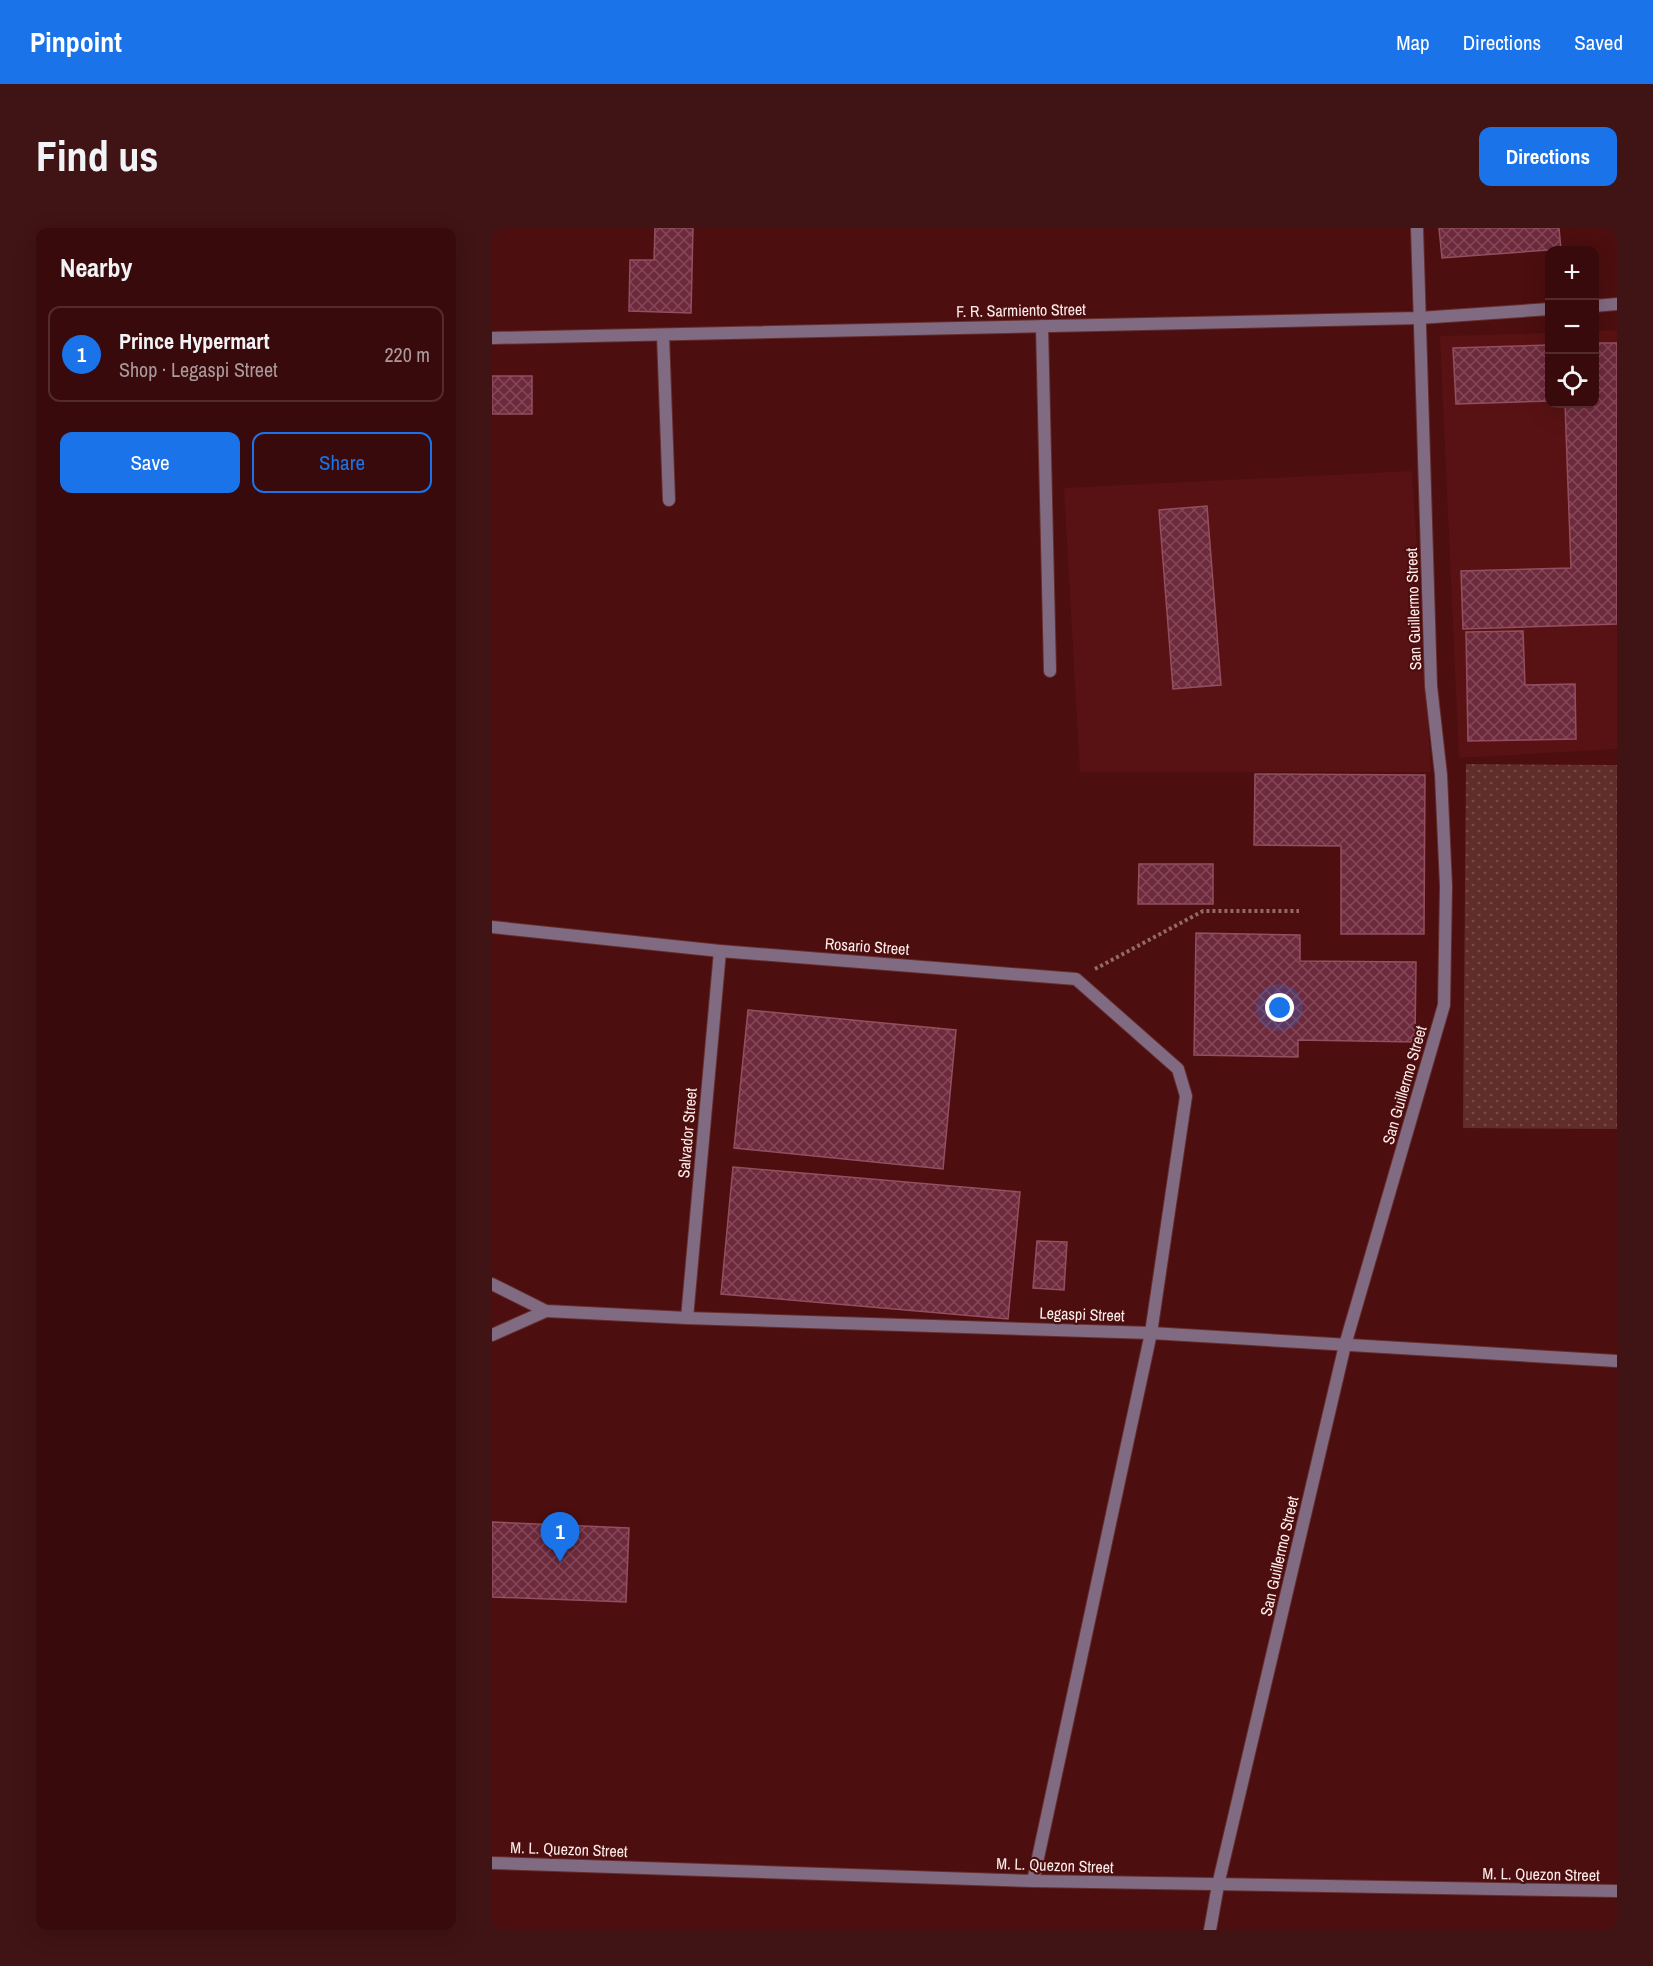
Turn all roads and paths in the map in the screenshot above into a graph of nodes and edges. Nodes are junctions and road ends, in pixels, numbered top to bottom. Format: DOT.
graph roads {
  1 [pos="1418,228"];
  2 [pos="1617,304"];
  3 [pos="1599,306"];
  4 [pos="1545,309"];
  5 [pos="1419,318"];
  6 [pos="1042,326"];
  7 [pos="663,335"];
  8 [pos="492,338"];
  9 [pos="669,500"];
  10 [pos="1050,671"];
  11 [pos="1299,911"];
  12 [pos="492,927"];
  13 [pos="720,951"];
  14 [pos="1076,979"];
  15 [pos="492,1284"];
  16 [pos="546,1311"];
  17 [pos="687,1318"];
  18 [pos="1150,1333"];
  19 [pos="492,1335"];
  20 [pos="1345,1345"];
  21 [pos="1617,1361"];
  22 [pos="492,1863"];
  23 [pos="1033,1881"];
  24 [pos="1218,1885"];
  25 [pos="1617,1891"];
  26 [pos="1210,1930"];
  1 -- 5 [label="street, San Guillermo Street"];
  2 -- 3 [label="street"];
  4 -- 5 [label="street, F. R. Sarmiento Street"];
  5 -- 6 [label="street, F. R. Sarmiento Street"];
  5 -- 20 [label="street, San Guillermo Street"];
  6 -- 7 [label="street, F. R. Sarmiento Street"];
  6 -- 10 [label="street"];
  7 -- 8 [label="street, F. R. Sarmiento Street"];
  7 -- 9 [label="street"];
  11 -- 14 [label="path"];
  12 -- 13 [label="street, Rosario Street"];
  13 -- 14 [label="street, Rosario Street"];
  13 -- 17 [label="street, Salvador Street"];
  14 -- 18 [label="street"];
  15 -- 16 [label="street, Legaspi Street"];
  16 -- 17 [label="street, Legaspi Street"];
  16 -- 19 [label="street, Legaspi Street"];
  17 -- 18 [label="street, Legaspi Street"];
  18 -- 20 [label="street, Legaspi Street"];
  18 -- 23 [label="street"];
  20 -- 21 [label="street, Legaspi Street"];
  20 -- 24 [label="street, San Guillermo Street"];
  22 -- 23 [label="street, M. L. Quezon Street"];
  23 -- 24 [label="street, M. L. Quezon Street"];
  24 -- 25 [label="street, M. L. Quezon Street"];
  24 -- 26 [label="street, San Guillermo Street"];
}
